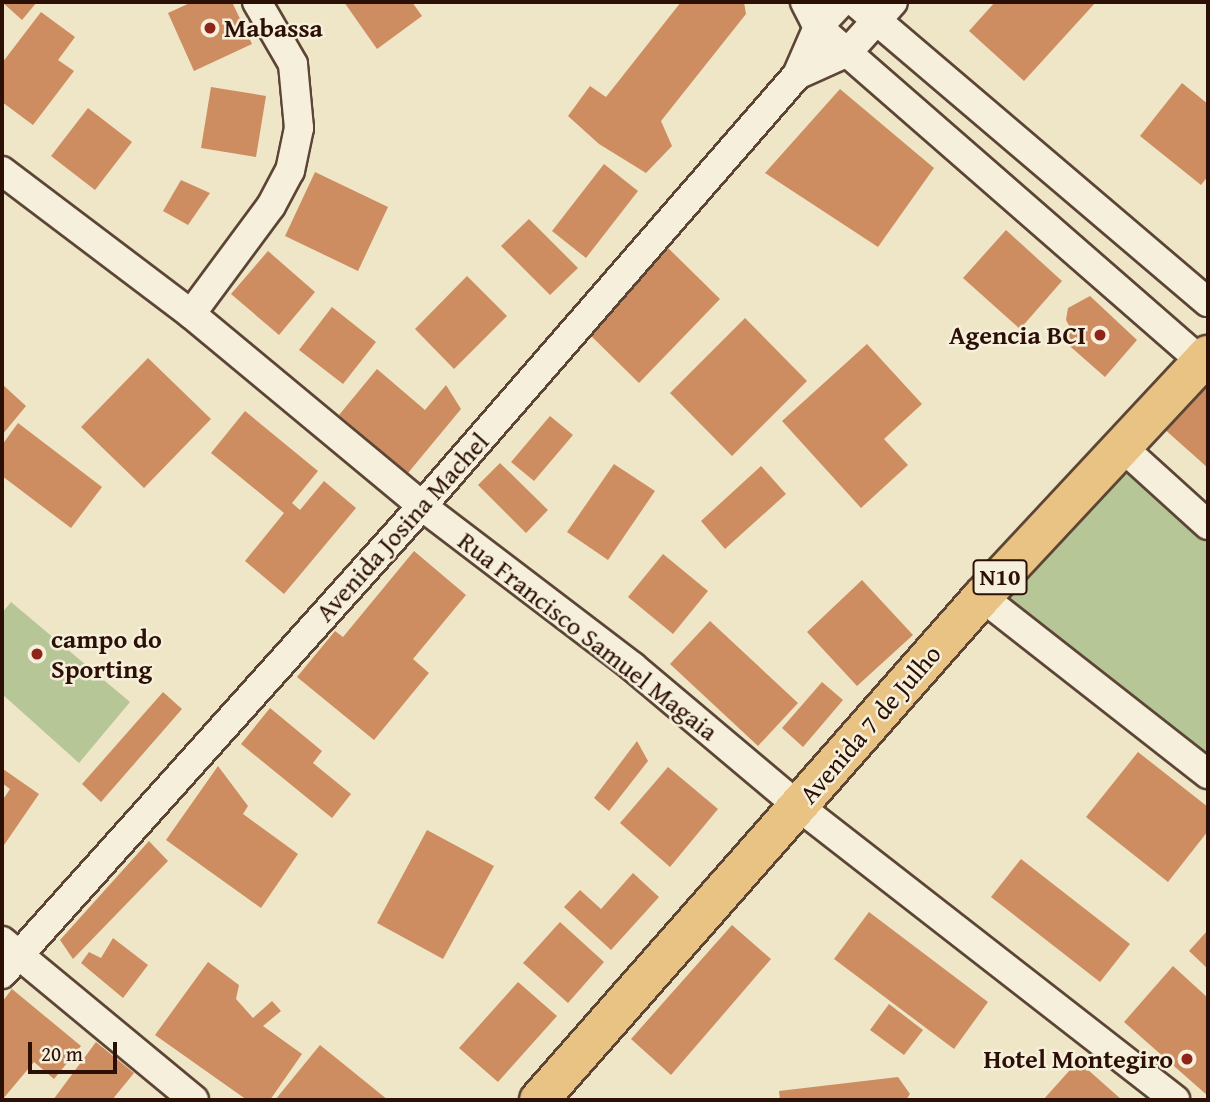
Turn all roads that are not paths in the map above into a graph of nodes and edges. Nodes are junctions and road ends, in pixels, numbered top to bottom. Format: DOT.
graph roads {
  1 [pos="257,2"];
  2 [pos="805,2"];
  3 [pos="841,2"];
  4 [pos="855,2"];
  5 [pos="885,11"];
  6 [pos="818,27"];
  7 [pos="848,52"];
  8 [pos="797,75"];
  9 [pos="2,170"];
  10 [pos="1208,302"];
  11 [pos="191,314"];
  12 [pos="1205,358"];
  13 [pos="1122,447"];
  14 [pos="422,506"];
  15 [pos="1208,525"];
  16 [pos="982,597"];
  17 [pos="1208,774"];
  18 [pos="798,806"];
  19 [pos="7,957"];
  20 [pos="194,1100"];
  21 [pos="538,1100"];
  22 [pos="1175,1100"];
  1 -- 11 [label="street"];
  2 -- 6 [label="street"];
  3 -- 6 [label="street, Avenida Josina Machel"];
  4 -- 5 [label="street"];
  5 -- 7 [label="street, Avenida Josina Machel"];
  5 -- 10 [label="street"];
  6 -- 7 [label="street"];
  6 -- 8 [label="street, Avenida Josina Machel"];
  7 -- 8 [label="street, Avenida Josina Machel"];
  7 -- 12 [label="street"];
  8 -- 14 [label="street, Avenida Josina Machel"];
  9 -- 11 [label="street, Rua Francisco Samuel Magaia"];
  11 -- 14 [label="street, Rua Francisco Samuel Magaia"];
  12 -- 13 [label="main road, Avenida 7 de Julho / N10"];
  13 -- 15 [label="street"];
  13 -- 16 [label="main road, Avenida 7 de Julho / N10"];
  14 -- 18 [label="street, Rua Francisco Samuel Magaia"];
  14 -- 19 [label="street, Avenida Josina Machel"];
  16 -- 17 [label="street"];
  16 -- 18 [label="main road, Avenida 7 de Julho / N10"];
  18 -- 21 [label="main road, Avenida 7 de Julho / N10"];
  18 -- 22 [label="street, Rua Francisco Samuel Magaia"];
  19 -- 20 [label="street"];
}
